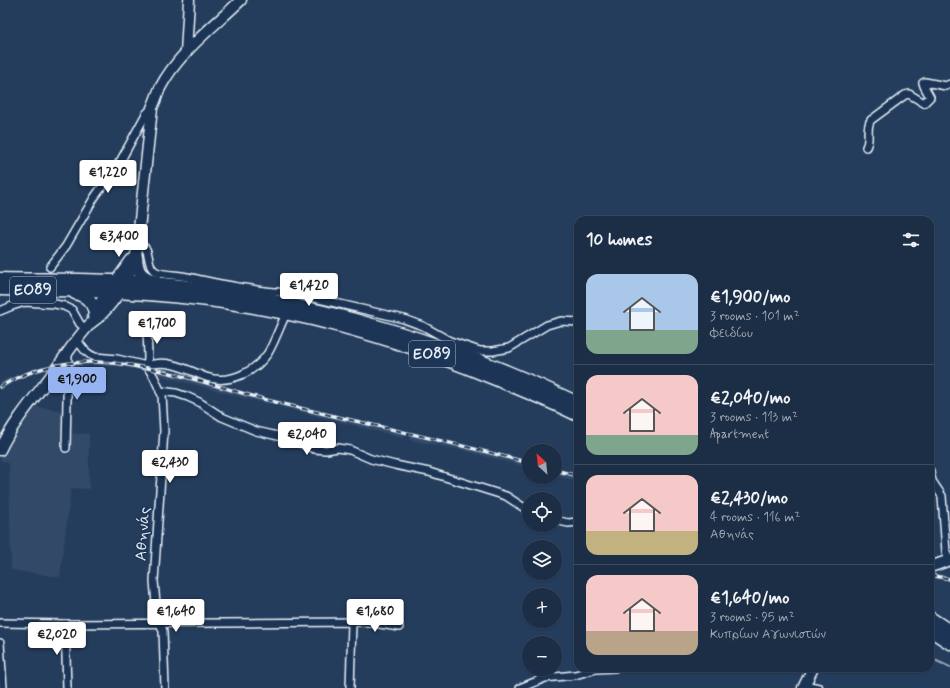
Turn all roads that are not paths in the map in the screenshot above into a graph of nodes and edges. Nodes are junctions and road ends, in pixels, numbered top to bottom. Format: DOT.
graph roads {
  1 [pos="189,0"];
  2 [pos="241,0"];
  3 [pos="186,53"];
  4 [pos="950,84"];
  5 [pos="152,108"];
  6 [pos="866,147"];
  7 [pos="138,245"];
  8 [pos="136,257"];
  9 [pos="50,267"];
  10 [pos="0,279"];
  11 [pos="163,284"];
  12 [pos="117,287"];
  13 [pos="0,289"];
  14 [pos="66,290"];
  15 [pos="0,311"];
  16 [pos="286,314"];
  17 [pos="90,321"];
  18 [pos="574,322"];
  19 [pos="147,323"];
  20 [pos="77,340"];
  21 [pos="68,353"];
  22 [pos="147,366"];
  23 [pos="160,391"];
  24 [pos="574,401"];
  25 [pos="574,413"];
  26 [pos="66,448"];
  27 [pos="0,450"];
  28 [pos="934,484"];
  29 [pos="522,506"];
  30 [pos="562,522"];
  31 [pos="574,522"];
  32 [pos="949,560"];
  33 [pos="934,566"];
  34 [pos="934,621"];
  35 [pos="0,623"];
  36 [pos="352,623"];
  37 [pos="66,624"];
  38 [pos="162,624"];
  39 [pos="399,627"];
  40 [pos="950,631"];
  41 [pos="934,633"];
  42 [pos="0,643"];
  43 [pos="950,643"];
  44 [pos="583,672"];
  45 [pos="811,672"];
  46 [pos="804,686"];
  47 [pos="3,688"];
  48 [pos="67,688"];
  49 [pos="165,688"];
  50 [pos="350,688"];
  51 [pos="520,688"];
  52 [pos="819,688"];
  1 -- 3 [label="main road"];
  2 -- 3 [label="main road"];
  3 -- 5 [label="main road"];
  4 -- 6 [label="street"];
  5 -- 7 [label="main road"];
  5 -- 9 [label="street"];
  7 -- 8 [label="main road"];
  7 -- 12 [label="main road"];
  7 -- 18 [label="street"];
  8 -- 11 [label="highway"];
  8 -- 12 [label="main road"];
  10 -- 12 [label="highway, ΕΟ89"];
  11 -- 12 [label="highway, ΕΟ89"];
  11 -- 24 [label="highway, ΕΟ89"];
  12 -- 14 [label="highway, ΕΟ89"];
  12 -- 16 [label="highway, ΕΟ89"];
  12 -- 17 [label="main road"];
  13 -- 14 [label="highway, ΕΟ89"];
  14 -- 17 [label="highway"];
  15 -- 17 [label="street"];
  16 -- 22 [label="street"];
  16 -- 25 [label="highway, ΕΟ89"];
  17 -- 20 [label="main road"];
  19 -- 22 [label="street"];
  20 -- 21 [label="main road"];
  20 -- 22 [label="street"];
  21 -- 26 [label="street"];
  21 -- 27 [label="main road"];
  22 -- 23 [label="street, Αθηνάς"];
  23 -- 29 [label="street"];
  23 -- 38 [label="street, Αθηνάς"];
  28 -- 32 [label="street"];
  30 -- 31 [label="street"];
  32 -- 33 [label="main road"];
  34 -- 40 [label="highway"];
  35 -- 37 [label="street"];
  36 -- 38 [label="street"];
  36 -- 39 [label="street"];
  36 -- 50 [label="street"];
  37 -- 38 [label="street"];
  37 -- 48 [label="street"];
  38 -- 49 [label="street, Αθηνάς"];
  41 -- 43 [label="highway"];
  42 -- 47 [label="street"];
  44 -- 51 [label="street"];
  45 -- 46 [label="main road"];
  46 -- 52 [label="street"];
}
